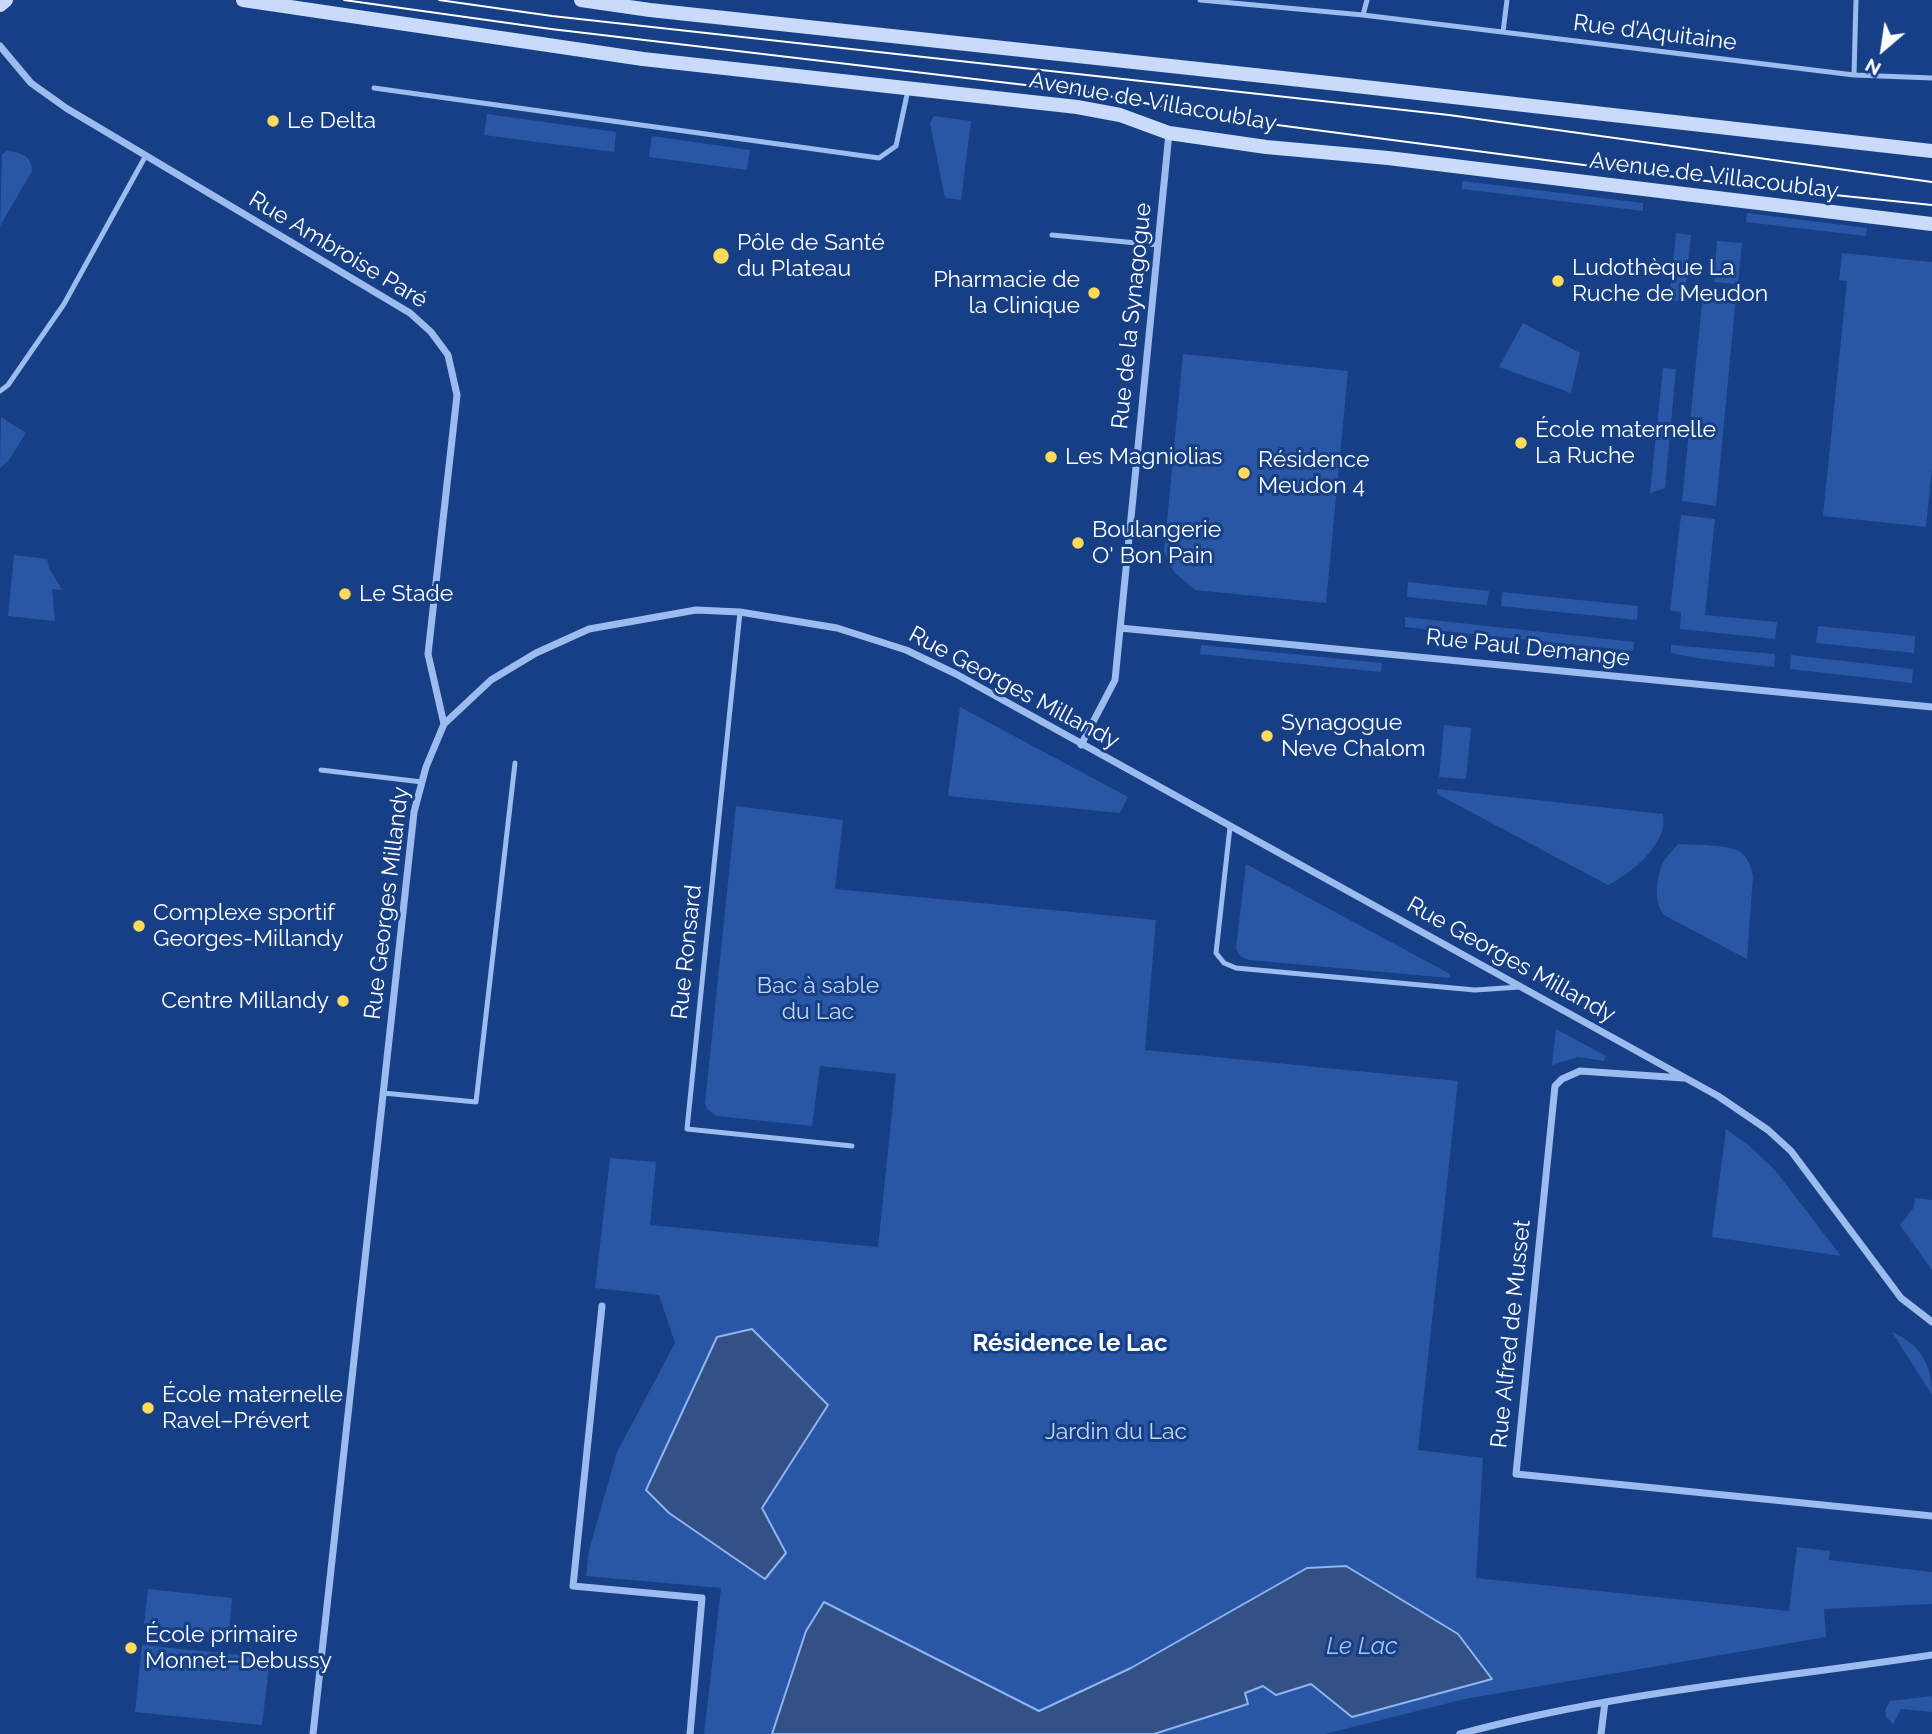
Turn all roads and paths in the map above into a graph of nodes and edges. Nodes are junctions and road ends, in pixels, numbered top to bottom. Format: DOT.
graph roads {
  1 [pos="6,0"];
  2 [pos="243,0"];
  3 [pos="581,0"];
  4 [pos="1200,0"];
  5 [pos="1367,0"];
  6 [pos="1507,0"];
  7 [pos="1856,0"];
  8 [pos="1219,1"];
  9 [pos="0,5"];
  10 [pos="1363,15"];
  11 [pos="1503,32"];
  12 [pos="0,46"];
  13 [pos="1854,75"];
  14 [pos="1932,78"];
  15 [pos="374,88"];
  16 [pos="909,88"];
  17 [pos="1170,133"];
  18 [pos="1932,150"];
  19 [pos="145,157"];
  20 [pos="1932,224"];
  21 [pos="1052,235"];
  22 [pos="1158,245"];
  23 [pos="0,391"];
  24 [pos="740,612"];
  25 [pos="1120,628"];
  26 [pos="1932,707"];
  27 [pos="444,724"];
  28 [pos="1081,745"];
  29 [pos="515,762"];
  30 [pos="321,770"];
  31 [pos="422,782"];
  32 [pos="1230,827"];
  33 [pos="1522,987"];
  34 [pos="1688,1078"];
  35 [pos="383,1093"];
  36 [pos="852,1146"];
  37 [pos="602,1306"];
  38 [pos="1932,1322"];
  39 [pos="1932,1516"];
  40 [pos="1932,1655"];
  41 [pos="1605,1702"];
  42 [pos="313,1734"];
  43 [pos="691,1734"];
  44 [pos="1460,1734"];
  45 [pos="1601,1734"];
  1 -- 9 [label="street"];
  2 -- 16 [label="street, Avenue de Villacoublay"];
  3 -- 18 [label="street, Avenue de Villacoublay"];
  4 -- 8 [label="lane, Rue d’Aquitaine"];
  5 -- 10 [label="lane"];
  6 -- 11 [label="lane"];
  7 -- 13 [label="lane"];
  8 -- 10 [label="lane, Rue d’Aquitaine"];
  10 -- 11 [label="lane, Rue d’Aquitaine"];
  11 -- 13 [label="lane, Rue d’Aquitaine"];
  12 -- 19 [label="street, Rue Ambroise Paré"];
  13 -- 14 [label="lane, Rue d’Aquitaine"];
  15 -- 16 [label="lane"];
  16 -- 17 [label="street, Avenue de Villacoublay"];
  17 -- 20 [label="street, Avenue de Villacoublay"];
  17 -- 22 [label="street, Rue de la Synagogue"];
  19 -- 23 [label="lane"];
  19 -- 27 [label="street, Rue Ambroise Paré"];
  21 -- 22 [label="lane"];
  22 -- 25 [label="street, Rue de la Synagogue"];
  24 -- 27 [label="street, Rue Georges Millandy"];
  24 -- 28 [label="street, Rue Georges Millandy"];
  24 -- 36 [label="lane, Rue Ronsard"];
  25 -- 26 [label="street, Rue Paul Demange"];
  25 -- 28 [label="street, Rue de la Synagogue"];
  27 -- 31 [label="street, Rue Georges Millandy"];
  28 -- 32 [label="street, Rue Georges Millandy"];
  29 -- 35 [label="lane"];
  30 -- 31 [label="lane"];
  31 -- 35 [label="street, Rue Georges Millandy"];
  32 -- 33 [label="street, Rue Georges Millandy"];
  32 -- 33 [label="lane"];
  33 -- 34 [label="street, Rue Georges Millandy"];
  34 -- 38 [label="street, Rue Georges Millandy"];
  34 -- 39 [label="street, Rue Alfred de Musset"];
  35 -- 42 [label="street, Rue Georges Millandy"];
  37 -- 43 [label="street"];
  40 -- 41 [label="street"];
  41 -- 44 [label="street"];
  41 -- 45 [label="street"];
}
